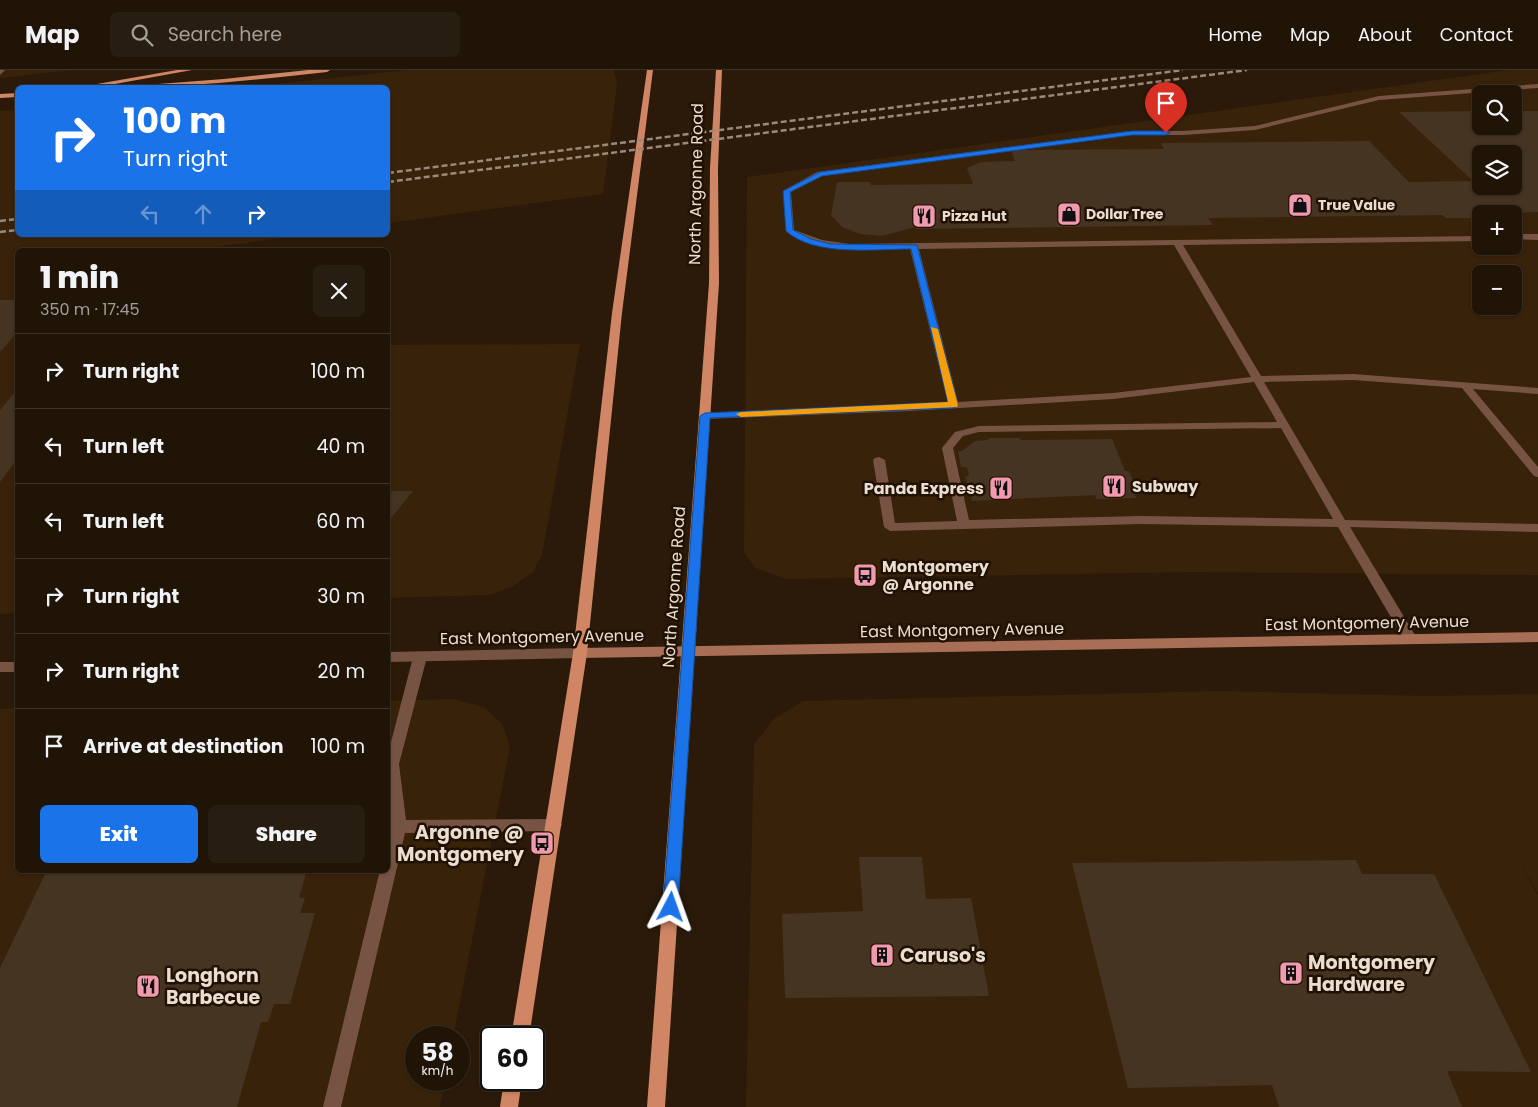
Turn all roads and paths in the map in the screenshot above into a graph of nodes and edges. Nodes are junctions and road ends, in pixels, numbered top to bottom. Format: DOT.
graph roads {
  1 [pos="2,70"];
  2 [pos="188,70"];
  3 [pos="327,70"];
  4 [pos="640,70"];
  5 [pos="650,70"];
  6 [pos="719,70"];
  7 [pos="0,74"];
  8 [pos="649,81"];
  9 [pos="96,85"];
  10 [pos="158,85"];
  11 [pos="1538,86"];
  12 [pos="15,94"];
  13 [pos="0,96"];
  14 [pos="1522,237"];
  15 [pos="1538,237"];
  16 [pos="1472,238"];
  17 [pos="1177,242"];
  18 [pos="914,246"];
  19 [pos="1258,379"];
  20 [pos="1466,387"];
  21 [pos="1538,391"];
  22 [pos="954,405"];
  23 [pos="705,416"];
  24 [pos="1282,425"];
  25 [pos="879,460"];
  26 [pos="1538,474"];
  27 [pos="1339,522"];
  28 [pos="964,524"];
  29 [pos="1538,528"];
  30 [pos="1538,637"];
  31 [pos="1411,640"];
  32 [pos="690,652"];
  33 [pos="580,653"];
  34 [pos="420,656"];
  35 [pos="390,657"];
  36 [pos="0,667"];
  37 [pos="15,667"];
  38 [pos="390,764"];
  39 [pos="399,825"];
  40 [pos="554,825"];
  41 [pos="390,863"];
  42 [pos="388,873"];
  43 [pos="522,1026"];
  44 [pos="511,1091"];
  45 [pos="332,1107"];
  46 [pos="509,1107"];
  47 [pos="656,1107"];
  1 -- 7 [label="street"];
  2 -- 9 [label="main road"];
  3 -- 10 [label="main road"];
  4 -- 8 [label="main road"];
  5 -- 8 [label="main road"];
  6 -- 23 [label="main road, North Argonne Road"];
  8 -- 33 [label="main road"];
  11 -- 18 [label="street"];
  12 -- 13 [label="main road"];
  14 -- 15 [label="street"];
  16 -- 17 [label="street"];
  17 -- 18 [label="street"];
  17 -- 19 [label="street"];
  18 -- 22 [label="street"];
  19 -- 20 [label="street"];
  19 -- 22 [label="street"];
  19 -- 24 [label="street"];
  20 -- 21 [label="street"];
  20 -- 26 [label="street"];
  22 -- 23 [label="street"];
  23 -- 32 [label="main road, North Argonne Road"];
  24 -- 27 [label="street"];
  24 -- 28 [label="street"];
  25 -- 28 [label="street"];
  27 -- 28 [label="street"];
  27 -- 29 [label="street"];
  27 -- 31 [label="street"];
  30 -- 31 [label="main road, East Montgomery Avenue"];
  31 -- 32 [label="main road, East Montgomery Avenue"];
  32 -- 33 [label="main road, East Montgomery Avenue"];
  32 -- 47 [label="main road, North Argonne Road"];
  33 -- 34 [label="street, East Montgomery Avenue"];
  33 -- 40 [label="main road"];
  34 -- 35 [label="street, East Montgomery Avenue"];
  34 -- 38 [label="street"];
  36 -- 37 [label="street"];
  38 -- 39 [label="street"];
  39 -- 40 [label="street"];
  39 -- 41 [label="street"];
  40 -- 43 [label="main road"];
  42 -- 45 [label="street"];
  44 -- 46 [label="main road"];
}
